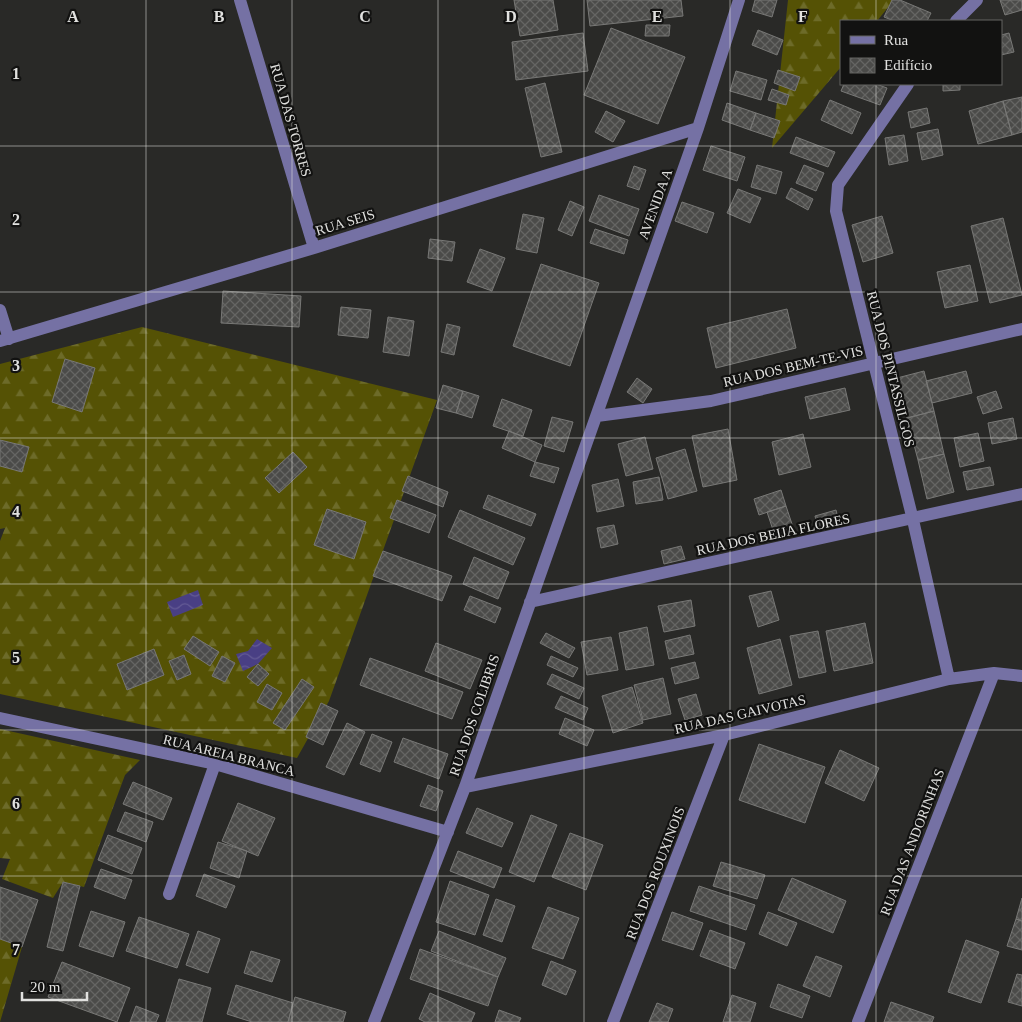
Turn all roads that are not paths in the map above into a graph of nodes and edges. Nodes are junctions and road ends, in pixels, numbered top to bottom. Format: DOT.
graph roads {
  1 [pos="240,0"];
  2 [pos="739,0"];
  3 [pos="977,0"];
  4 [pos="957,20"];
  5 [pos="907,85"];
  6 [pos="698,128"];
  7 [pos="314,248"];
  8 [pos="0,310"];
  9 [pos="1022,329"];
  10 [pos="4,340"];
  11 [pos="874,363"];
  12 [pos="597,416"];
  13 [pos="1022,494"];
  14 [pos="913,520"];
  15 [pos="530,602"];
  16 [pos="994,673"];
  17 [pos="1022,676"];
  18 [pos="949,680"];
  19 [pos="0,718"];
  20 [pos="724,735"];
  21 [pos="215,764"];
  22 [pos="465,787"];
  23 [pos="448,832"];
  24 [pos="170,894"];
  25 [pos="374,1022"];
  26 [pos="613,1022"];
  27 [pos="858,1022"];
  1 -- 7 [label="street, RUA DAS TORRES"];
  2 -- 6 [label="street, AVENIDA A"];
  3 -- 4 [label="street"];
  5 -- 11 [label="street, RUA DOS PINTASSILGOS"];
  6 -- 7 [label="street, RUA SEIS"];
  6 -- 12 [label="street, AVENIDA A"];
  7 -- 10 [label="street, RUA SEIS"];
  8 -- 10 [label="street"];
  9 -- 11 [label="street, RUA DOS BEM-TE-VIS"];
  11 -- 12 [label="street, RUA DOS BEM-TE-VIS"];
  11 -- 14 [label="street, RUA DOS PINTASSILGOS"];
  12 -- 15 [label="street, RUA DOS COLIBRIS"];
  13 -- 14 [label="street, RUA DOS BEIJA FLORES"];
  14 -- 15 [label="street, RUA DOS BEIJA FLORES"];
  14 -- 18 [label="street, RUA DOS PINTASSILGOS"];
  15 -- 22 [label="street, RUA DOS COLIBRIS"];
  16 -- 17 [label="street, RUA DAS GAIVOTAS"];
  16 -- 18 [label="street, RUA DAS GAIVOTAS"];
  16 -- 27 [label="street, RUA DAS ANDORINHAS"];
  18 -- 20 [label="street, RUA DAS GAIVOTAS"];
  19 -- 21 [label="street, RUA AREIA BRANCA"];
  20 -- 22 [label="street, RUA DAS GAIVOTAS"];
  20 -- 26 [label="street, RUA DOS ROUXINOIS"];
  21 -- 23 [label="street, RUA AREIA BRANCA"];
  21 -- 24 [label="street"];
  22 -- 23 [label="street, RUA DOS COLIBRIS"];
  23 -- 25 [label="street, RUA DOS COLIBRIS"];
}
